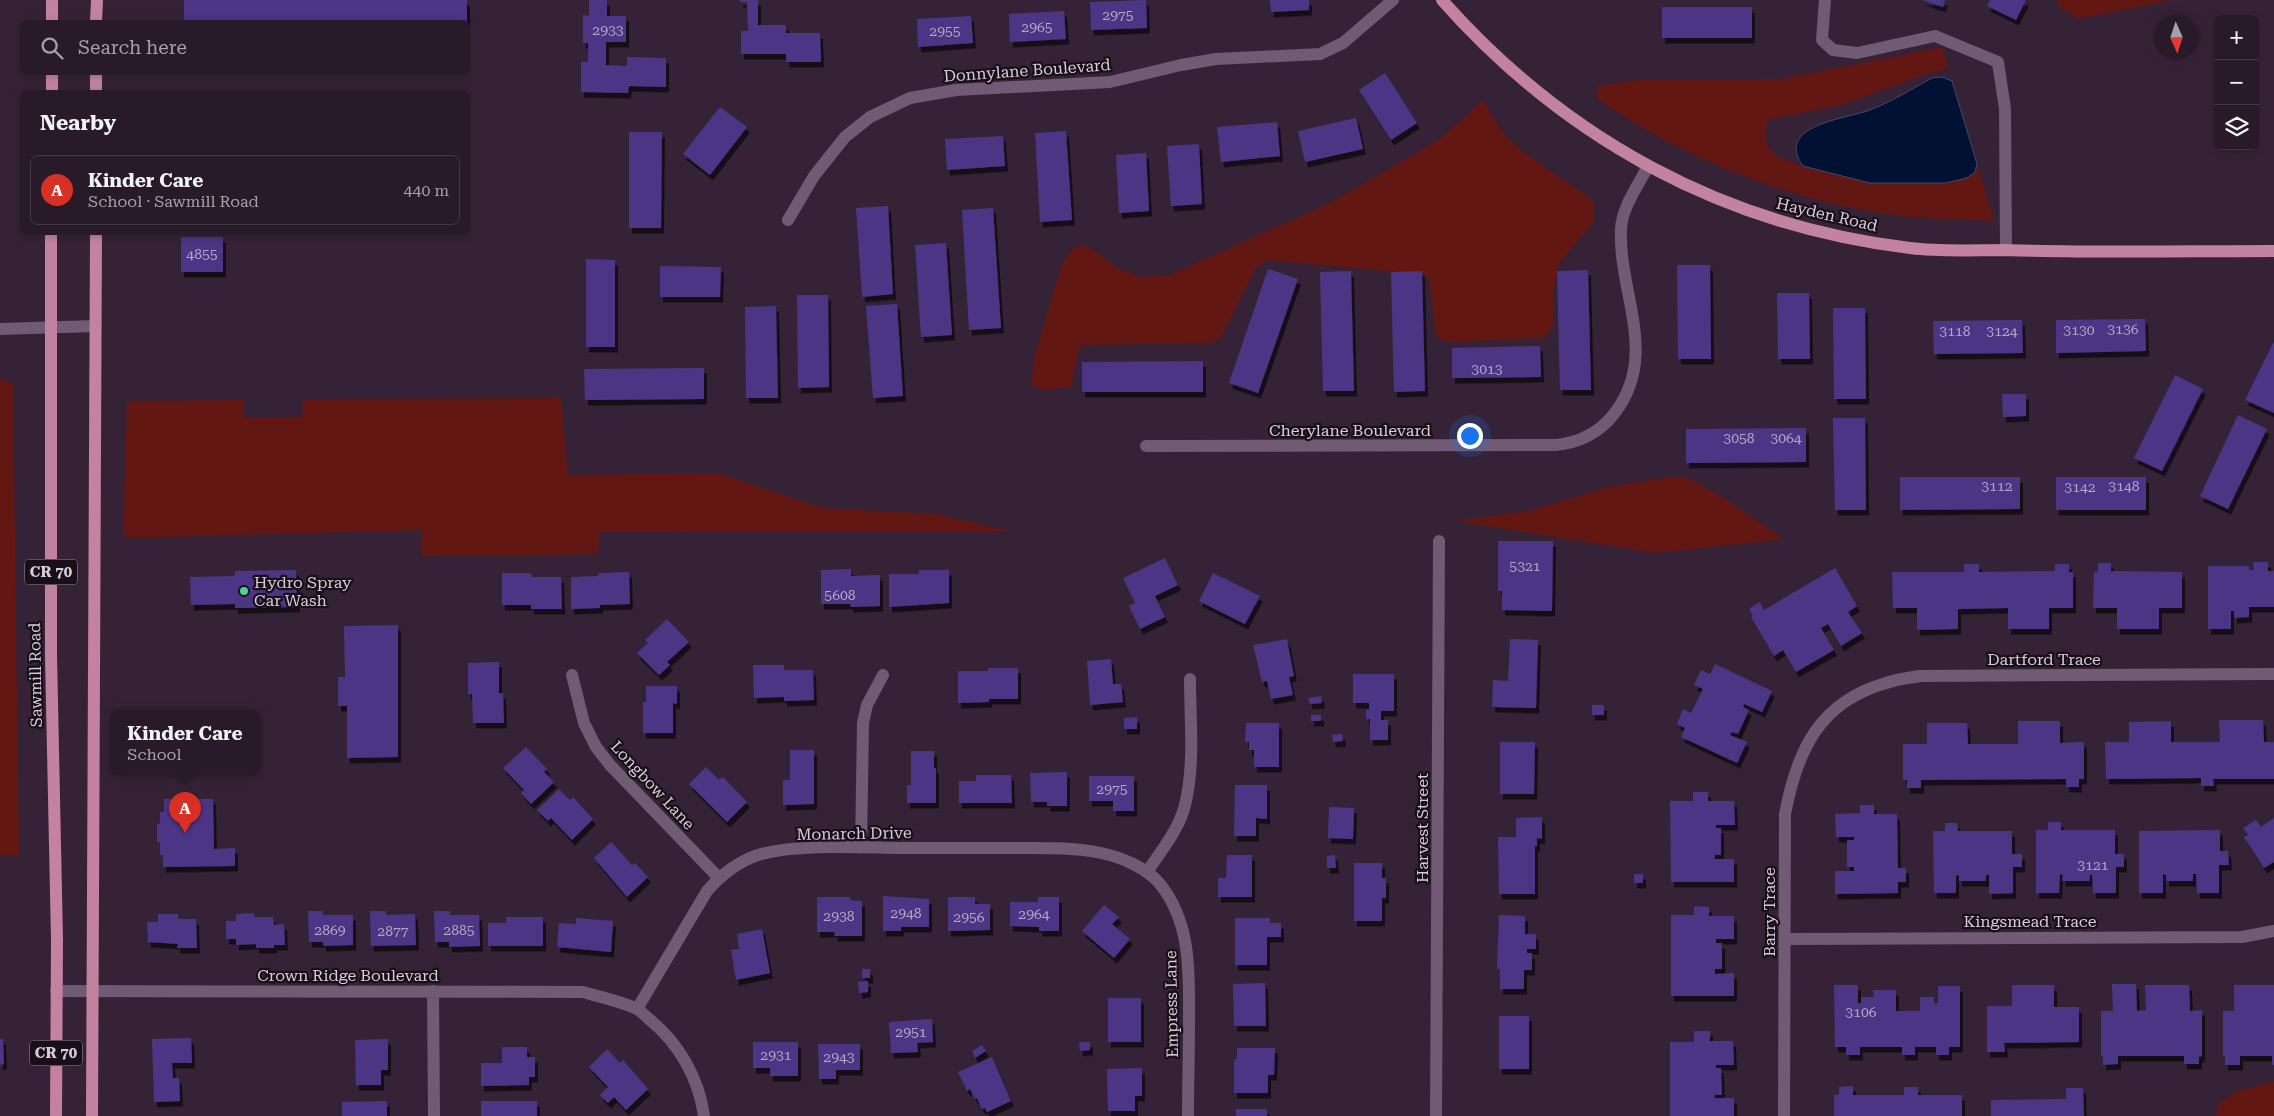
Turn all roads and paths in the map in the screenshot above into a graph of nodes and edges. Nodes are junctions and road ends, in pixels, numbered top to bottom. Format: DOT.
graph roads {
  1 [pos="52,0"];
  2 [pos="96,0"];
  3 [pos="1393,0"];
  4 [pos="1442,0"];
  5 [pos="1824,0"];
  6 [pos="52,20"];
  7 [pos="96,20"];
  8 [pos="52,75"];
  9 [pos="96,75"];
  10 [pos="52,90"];
  11 [pos="96,90"];
  12 [pos="1648,166"];
  13 [pos="788,220"];
  14 [pos="51,235"];
  15 [pos="96,235"];
  16 [pos="2006,250"];
  17 [pos="2274,251"];
  18 [pos="95,326"];
  19 [pos="51,327"];
  20 [pos="0,329"];
  21 [pos="1146,446"];
  22 [pos="1439,541"];
  23 [pos="2274,674"];
  24 [pos="572,675"];
  25 [pos="884,675"];
  26 [pos="1190,679"];
  27 [pos="1824,718"];
  28 [pos="861,848"];
  29 [pos="1147,872"];
  30 [pos="719,878"];
  31 [pos="2274,931"];
  32 [pos="1786,939"];
  33 [pos="56,990"];
  34 [pos="93,991"];
  35 [pos="433,991"];
  36 [pos="637,1009"];
  37 [pos="56,1116"];
  38 [pos="92,1116"];
  39 [pos="434,1116"];
  40 [pos="704,1116"];
  41 [pos="1188,1116"];
  42 [pos="1436,1116"];
  43 [pos="1784,1116"];
  1 -- 6 [label="main road"];
  2 -- 7 [label="main road"];
  3 -- 13 [label="street, Donnylane Boulevard"];
  4 -- 12 [label="main road, Hayden Road"];
  5 -- 16 [label="street"];
  8 -- 10 [label="main road"];
  9 -- 11 [label="main road"];
  12 -- 16 [label="main road, Hayden Road"];
  12 -- 21 [label="street, Cherylane Boulevard"];
  14 -- 19 [label="main road, Sawmill Road / CR 70"];
  15 -- 18 [label="main road, CR 70"];
  16 -- 17 [label="main road, Hayden Road"];
  18 -- 19 [label="street"];
  18 -- 34 [label="main road, CR 70"];
  19 -- 20 [label="street"];
  19 -- 33 [label="main road, Sawmill Road / CR 70"];
  22 -- 42 [label="street, Harvest Street"];
  23 -- 27 [label="street, Dartford Trace"];
  24 -- 30 [label="street, Longbow Lane"];
  25 -- 28 [label="street"];
  26 -- 29 [label="street"];
  27 -- 32 [label="street, Barry Trace"];
  28 -- 29 [label="street, Monarch Drive"];
  28 -- 30 [label="street, Monarch Drive"];
  29 -- 41 [label="street, Empress Lane"];
  30 -- 36 [label="street, Monarch Drive"];
  31 -- 32 [label="street, Kingsmead Trace"];
  32 -- 43 [label="street, Barry Trace"];
  33 -- 34 [label="street, Crown Ridge Boulevard"];
  33 -- 37 [label="main road, Sawmill Road / CR 70"];
  34 -- 35 [label="street, Crown Ridge Boulevard"];
  34 -- 38 [label="main road, CR 70"];
  35 -- 36 [label="street, Crown Ridge Boulevard"];
  35 -- 39 [label="street"];
  36 -- 40 [label="street"];
}
